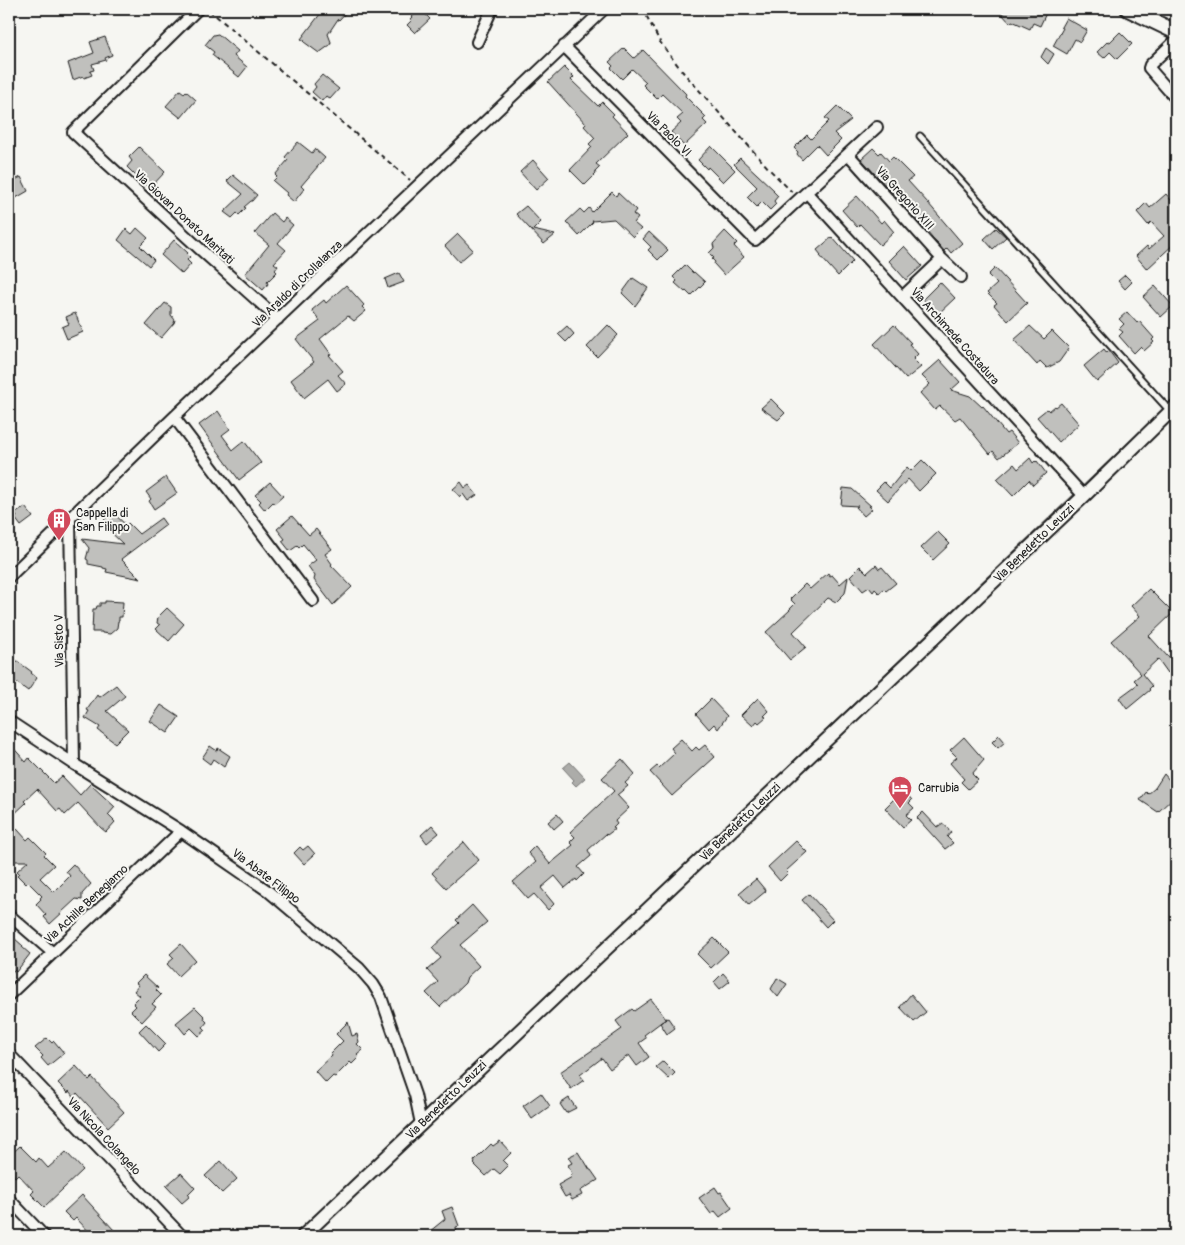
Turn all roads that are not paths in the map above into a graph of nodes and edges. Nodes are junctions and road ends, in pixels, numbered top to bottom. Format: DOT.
graph roads {
  1 [pos="198,9"];
  2 [pos="492,9"];
  3 [pos="604,9"];
  4 [pos="1128,9"];
  5 [pos="1176,32"];
  6 [pos="1176,40"];
  7 [pos="477,42"];
  8 [pos="564,46"];
  9 [pos="1176,99"];
  10 [pos="877,127"];
  11 [pos="920,136"];
  12 [pos="848,154"];
  13 [pos="804,196"];
  14 [pos="942,259"];
  15 [pos="961,277"];
  16 [pos="902,297"];
  17 [pos="278,319"];
  18 [pos="1173,409"];
  19 [pos="174,417"];
  20 [pos="1084,496"];
  21 [pos="70,518"];
  22 [pos="9,577"];
  23 [pos="313,601"];
  24 [pos="9,720"];
  25 [pos="74,764"];
  26 [pos="181,831"];
  27 [pos="9,915"];
  28 [pos="53,953"];
  29 [pos="9,995"];
  30 [pos="9,1054"];
  31 [pos="421,1124"];
  32 [pos="9,1199"];
  33 [pos="44,1236"];
  34 [pos="182,1236"];
  35 [pos="303,1236"];
  1 -- 17 [label="street, Via Giovan Donato Maritati"];
  2 -- 7 [label="street"];
  3 -- 8 [label="street, Via Araldo di Crollalanza"];
  4 -- 5 [label="main road"];
  6 -- 9 [label="street"];
  8 -- 13 [label="street, Via Paolo VI"];
  8 -- 17 [label="street, Via Araldo di Crollalanza"];
  10 -- 12 [label="street"];
  11 -- 18 [label="lane"];
  12 -- 13 [label="street"];
  12 -- 14 [label="street, Via Gregorio XIII"];
  13 -- 16 [label="street, Via Archimede Costadura"];
  14 -- 15 [label="street, Via Gregorio XIII"];
  14 -- 16 [label="street"];
  16 -- 20 [label="street, Via Archimede Costadura"];
  17 -- 19 [label="street, Via Araldo di Crollalanza"];
  18 -- 20 [label="street, Via Benedetto Leuzzi"];
  19 -- 21 [label="street, Via Araldo di Crollalanza"];
  19 -- 23 [label="street"];
  20 -- 31 [label="street, Via Benedetto Leuzzi"];
  21 -- 22 [label="street, Via Araldo di Crollalanza"];
  21 -- 25 [label="street, Via Sisto V"];
  24 -- 25 [label="street, Via Abate Filippo"];
  25 -- 26 [label="street, Via Abate Filippo"];
  26 -- 28 [label="street, Via Achille Benegiamo"];
  26 -- 31 [label="street, Via Abate Filippo"];
  27 -- 28 [label="street"];
  28 -- 29 [label="street, Via Achille Benegiamo"];
  30 -- 34 [label="street, Via Nicola Colangelo"];
  31 -- 35 [label="street, Via Benedetto Leuzzi"];
  32 -- 33 [label="street"];
}
